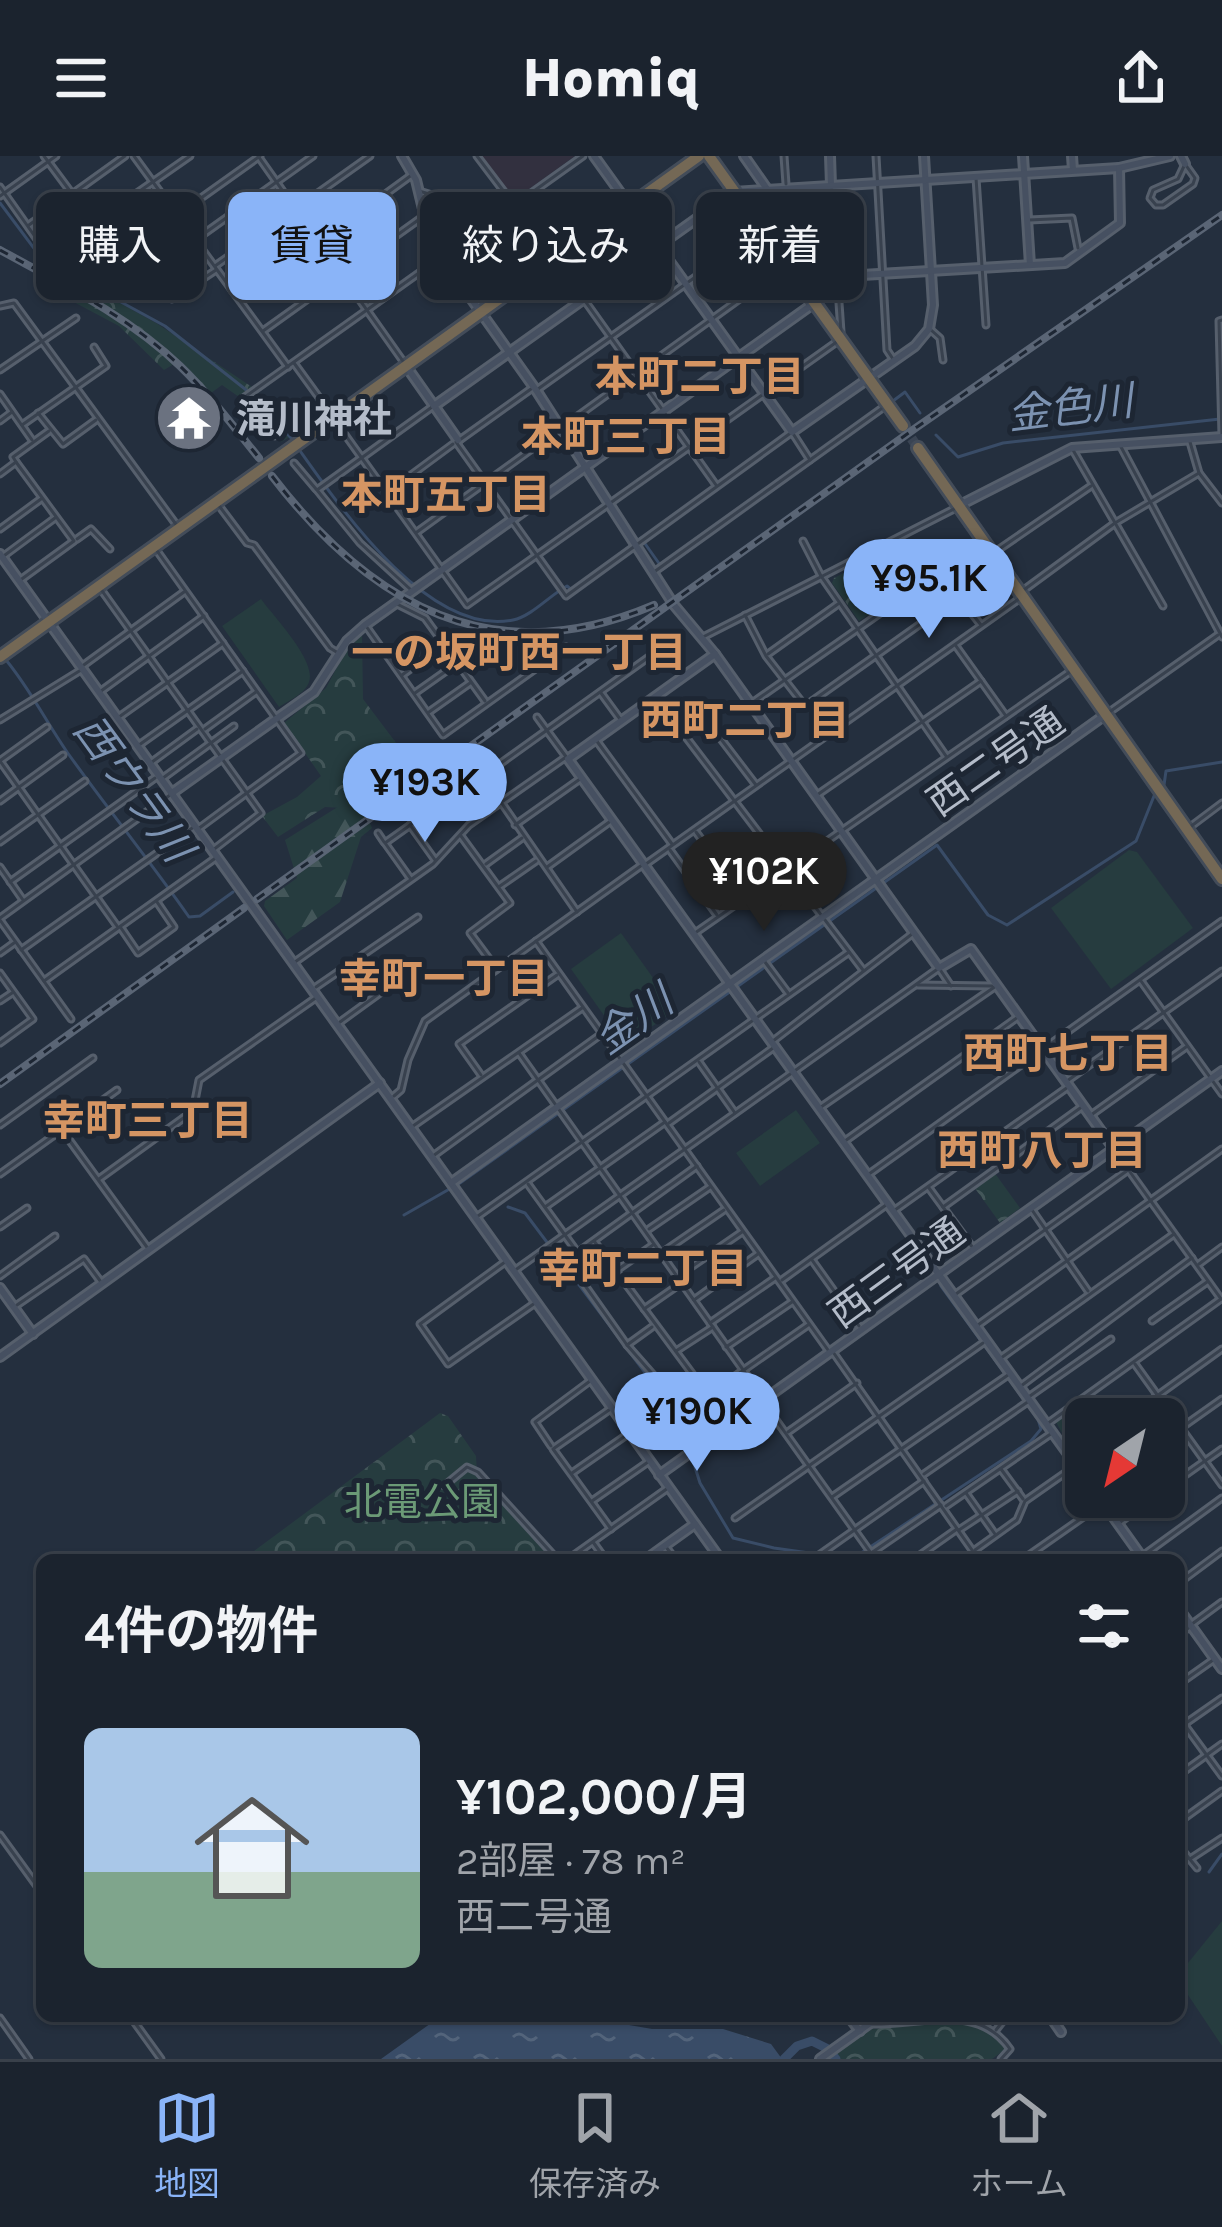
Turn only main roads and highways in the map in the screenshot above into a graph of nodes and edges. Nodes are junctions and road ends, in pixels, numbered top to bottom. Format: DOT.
graph roads {
  1 [pos="699,156"];
  2 [pos="709,156"];
  3 [pos="902,426"];
  4 [pos="918,448"];
  5 [pos="0,657"];
  6 [pos="1217,864"];
  7 [pos="1222,879"];
  1 -- 5 [label="highway"];
  2 -- 3 [label="highway"];
  4 -- 6 [label="highway"];
  6 -- 7 [label="highway"];
}
